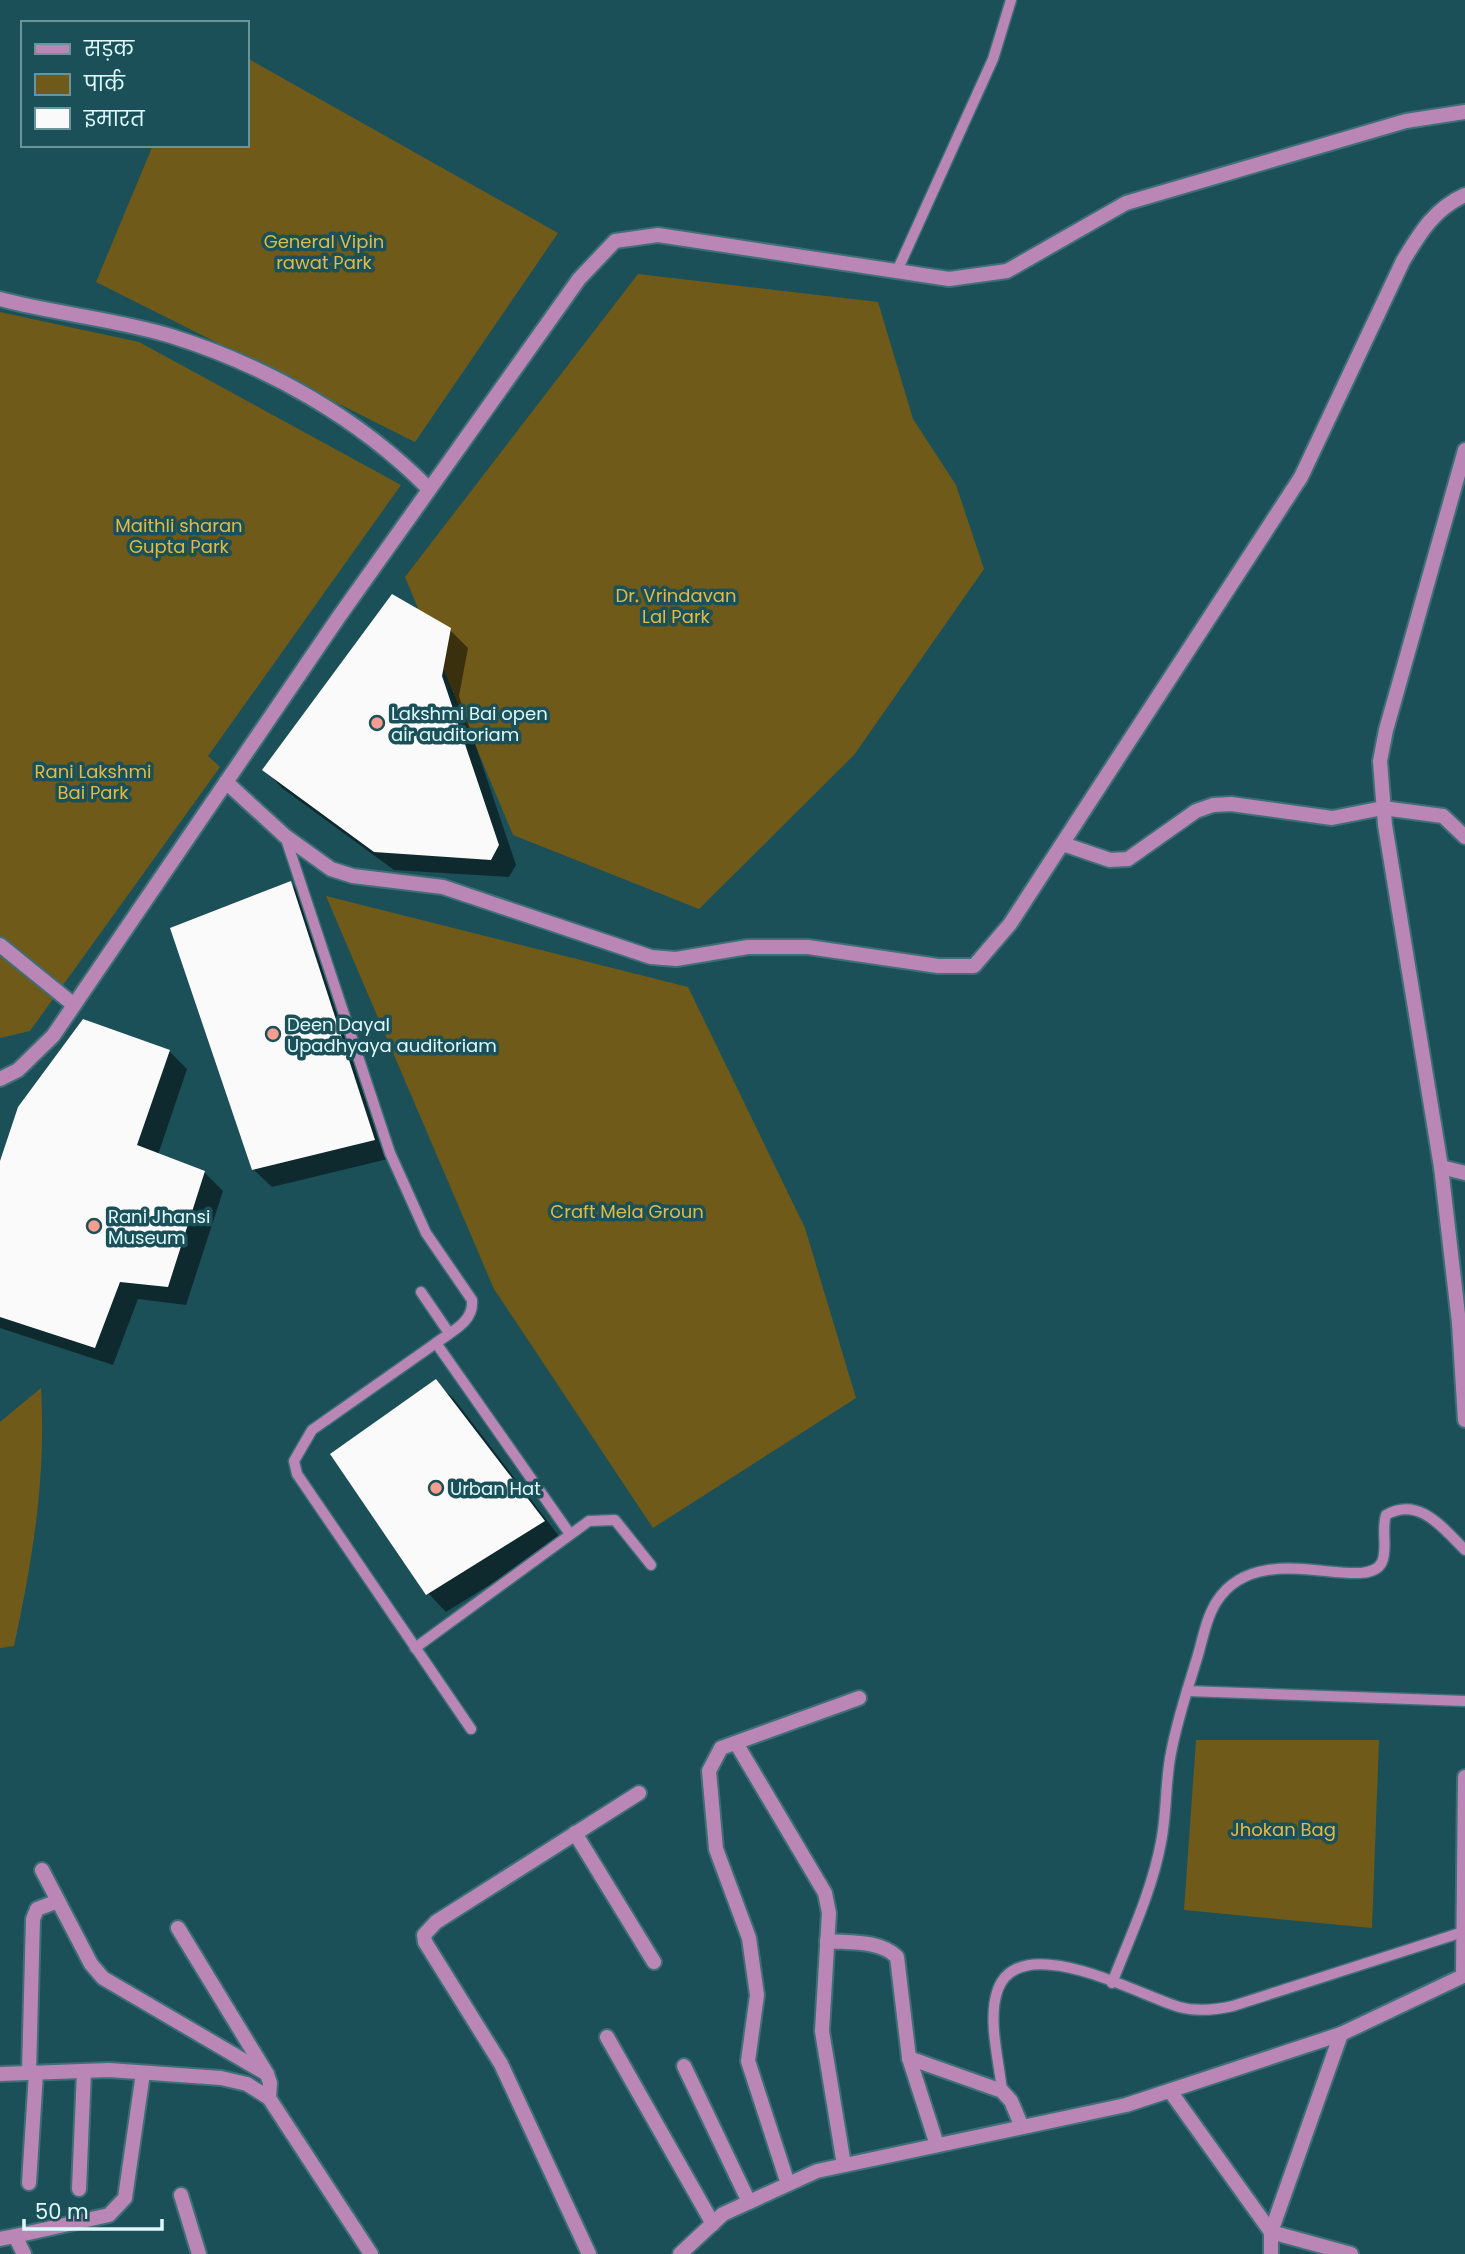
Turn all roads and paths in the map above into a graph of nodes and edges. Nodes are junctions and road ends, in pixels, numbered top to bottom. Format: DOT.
graph roads {
  1 [pos="1011,0"];
  2 [pos="1465,112"];
  3 [pos="1465,195"];
  4 [pos="897,271"];
  5 [pos="0,299"];
  6 [pos="1465,450"];
  7 [pos="429,489"];
  8 [pos="226,782"];
  9 [pos="1383,808"];
  10 [pos="285,836"];
  11 [pos="1465,837"];
  12 [pos="1063,844"];
  13 [pos="0,945"];
  14 [pos="74,1005"];
  15 [pos="0,1079"];
  16 [pos="1441,1167"];
  17 [pos="1465,1173"];
  18 [pos="421,1292"];
  19 [pos="449,1333"];
  20 [pos="436,1343"];
  21 [pos="1465,1420"];
  22 [pos="570,1534"];
  23 [pos="1465,1550"];
  24 [pos="651,1565"];
  25 [pos="415,1648"];
  26 [pos="1187,1692"];
  27 [pos="859,1698"];
  28 [pos="1465,1701"];
  29 [pos="471,1729"];
  30 [pos="736,1743"];
  31 [pos="1465,1777"];
  32 [pos="639,1793"];
  33 [pos="575,1833"];
  34 [pos="42,1870"];
  35 [pos="58,1901"];
  36 [pos="177,1928"];
  37 [pos="1463,1931"];
  38 [pos="827,1941"];
  39 [pos="654,1962"];
  40 [pos="1464,1976"];
  41 [pos="1112,1983"];
  42 [pos="1341,2035"];
  43 [pos="607,2037"];
  44 [pos="909,2058"];
  45 [pos="684,2066"];
  46 [pos="84,2071"];
  47 [pos="33,2073"];
  48 [pos="143,2073"];
  49 [pos="0,2074"];
  50 [pos="267,2074"];
  51 [pos="1002,2091"];
  52 [pos="1170,2091"];
  53 [pos="268,2098"];
  54 [pos="1023,2127"];
  55 [pos="937,2145"];
  56 [pos="844,2165"];
  57 [pos="29,2183"];
  58 [pos="789,2184"];
  59 [pos="79,2189"];
  60 [pos="181,2195"];
  61 [pos="749,2202"];
  62 [pos="713,2224"];
  63 [pos="1271,2232"];
  64 [pos="15,2236"];
  65 [pos="0,2239"];
  66 [pos="23,2254"];
  67 [pos="199,2254"];
  68 [pos="371,2254"];
  69 [pos="589,2254"];
  70 [pos="680,2254"];
  71 [pos="1271,2254"];
  72 [pos="1351,2254"];
  1 -- 4 [label="lane"];
  2 -- 4 [label="street"];
  3 -- 12 [label="street"];
  4 -- 7 [label="street"];
  5 -- 7 [label="street"];
  6 -- 9 [label="street"];
  7 -- 8 [label="street"];
  8 -- 10 [label="street"];
  8 -- 14 [label="street"];
  9 -- 11 [label="street"];
  9 -- 12 [label="street"];
  9 -- 16 [label="street"];
  10 -- 12 [label="street"];
  10 -- 19 [label="lane"];
  13 -- 14 [label="street"];
  14 -- 15 [label="street"];
  16 -- 17 [label="street"];
  16 -- 21 [label="street"];
  18 -- 19 [label="lane"];
  19 -- 20 [label="lane"];
  20 -- 22 [label="lane"];
  20 -- 25 [label="lane"];
  22 -- 24 [label="lane"];
  22 -- 25 [label="lane"];
  23 -- 26 [label="lane"];
  25 -- 29 [label="lane"];
  26 -- 28 [label="lane"];
  26 -- 41 [label="lane"];
  27 -- 30 [label="street"];
  30 -- 38 [label="street"];
  30 -- 58 [label="street"];
  31 -- 37 [label="street"];
  32 -- 33 [label="street"];
  33 -- 39 [label="street"];
  33 -- 69 [label="street"];
  34 -- 35 [label="street"];
  35 -- 47 [label="street"];
  35 -- 50 [label="street"];
  36 -- 50 [label="street"];
  37 -- 40 [label="street"];
  37 -- 41 [label="lane"];
  38 -- 44 [label="street"];
  38 -- 56 [label="street"];
  40 -- 42 [label="street"];
  41 -- 51 [label="lane"];
  42 -- 52 [label="street"];
  42 -- 63 [label="street"];
  43 -- 62 [label="street"];
  44 -- 51 [label="street"];
  44 -- 55 [label="street"];
  45 -- 61 [label="street"];
  46 -- 47 [label="street"];
  46 -- 48 [label="street"];
  46 -- 59 [label="street"];
  47 -- 49 [label="street"];
  47 -- 57 [label="street"];
  48 -- 53 [label="street"];
  48 -- 64 [label="street"];
  50 -- 53 [label="street"];
  51 -- 54 [label="street"];
  52 -- 54 [label="street"];
  52 -- 63 [label="street"];
  53 -- 68 [label="street"];
  54 -- 55 [label="street"];
  55 -- 56 [label="street"];
  56 -- 58 [label="street"];
  58 -- 61 [label="street"];
  60 -- 67 [label="street"];
  61 -- 62 [label="street"];
  62 -- 70 [label="street"];
  63 -- 71 [label="street"];
  63 -- 72 [label="street"];
  64 -- 65 [label="street"];
  64 -- 66 [label="street"];
}
